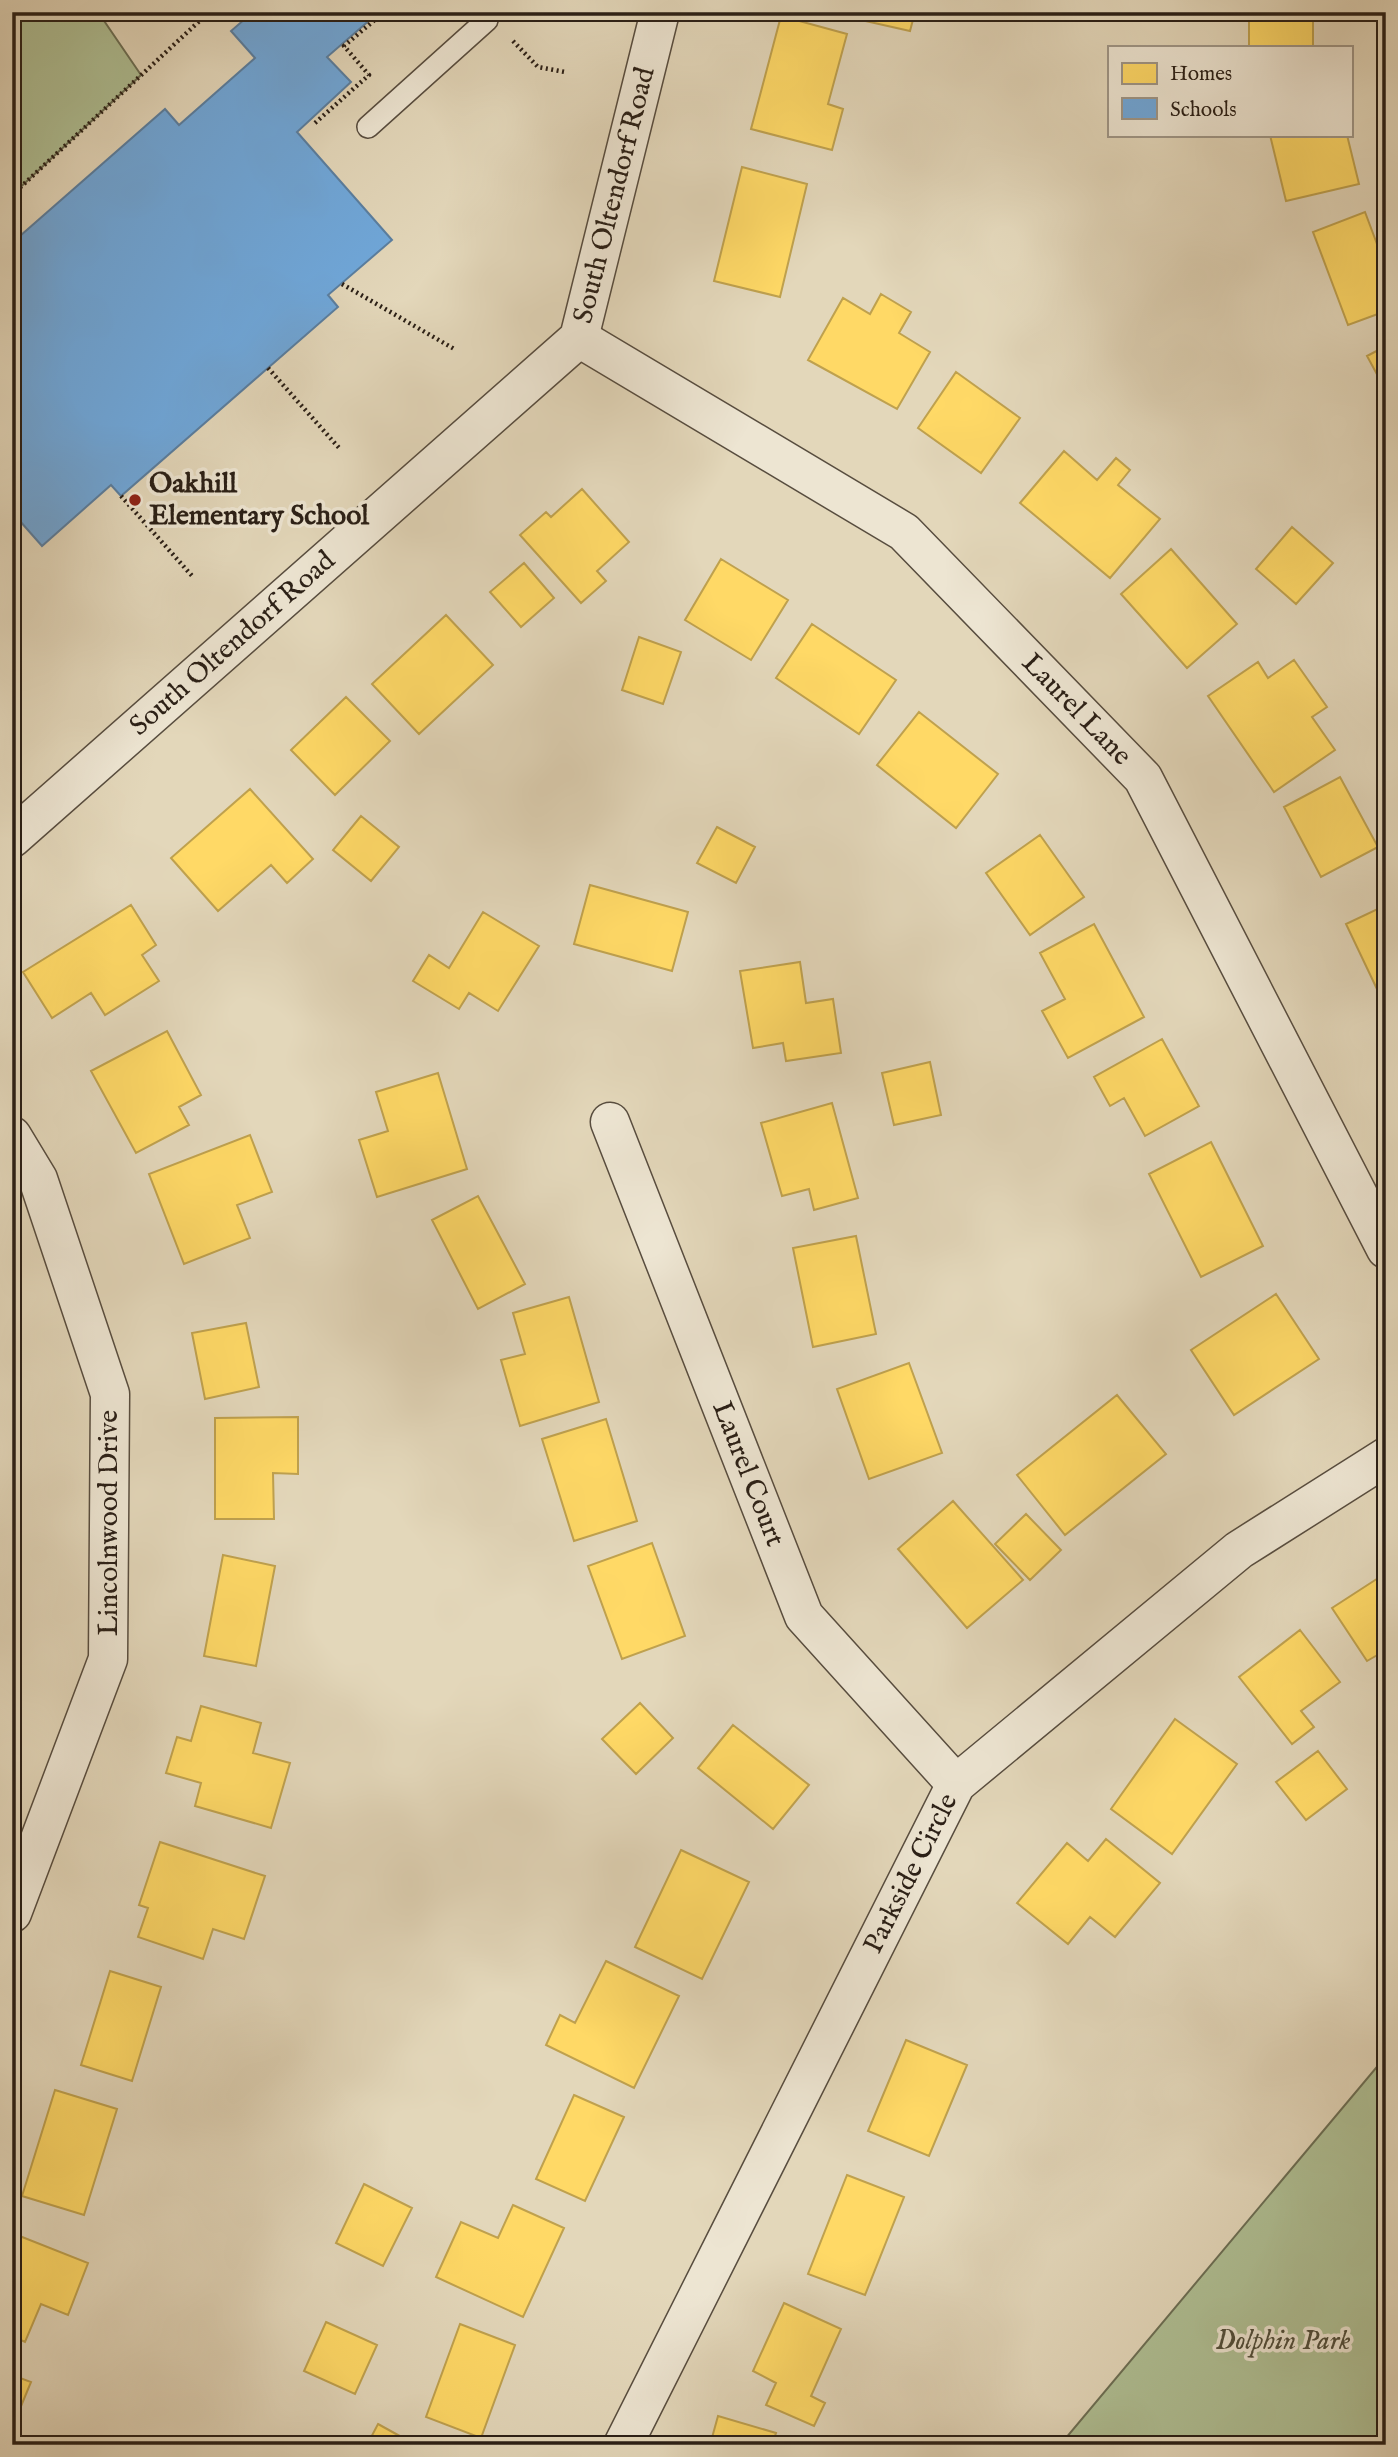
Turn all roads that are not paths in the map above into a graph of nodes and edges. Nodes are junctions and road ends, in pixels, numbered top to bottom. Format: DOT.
graph roads {
  1 [pos="660,12"];
  2 [pos="488,13"];
  3 [pos="368,127"];
  4 [pos="579,338"];
  5 [pos="12,838"];
  6 [pos="610,1122"];
  7 [pos="12,1136"];
  8 [pos="1386,1249"];
  9 [pos="1386,1457"];
  10 [pos="956,1784"];
  11 [pos="12,1913"];
  12 [pos="623,2445"];
  1 -- 4 [label="street, South Oltendorf Road"];
  2 -- 3 [label="lane"];
  4 -- 5 [label="street, South Oltendorf Road"];
  4 -- 8 [label="street, Laurel Lane"];
  6 -- 10 [label="street, Laurel Court"];
  7 -- 11 [label="street, Lincolnwood Drive"];
  9 -- 10 [label="street, Parkside Circle"];
  10 -- 12 [label="street, Parkside Circle"];
}
